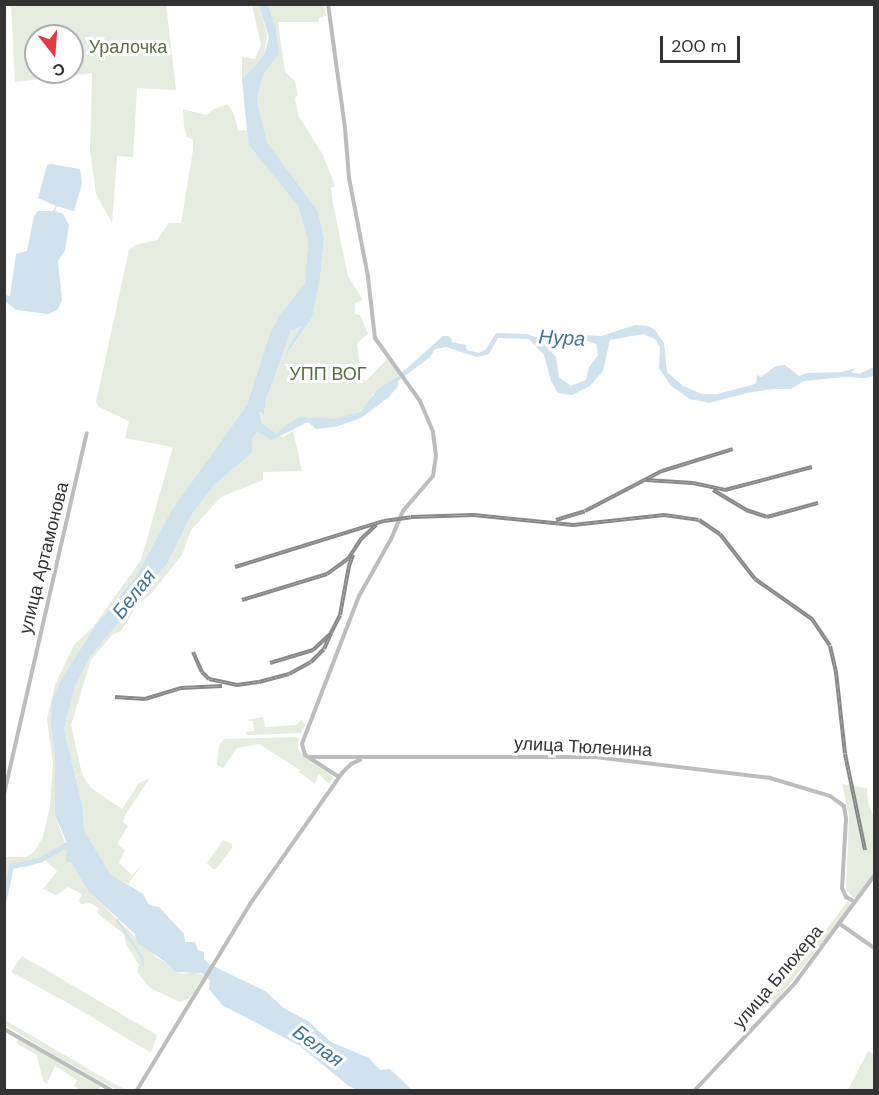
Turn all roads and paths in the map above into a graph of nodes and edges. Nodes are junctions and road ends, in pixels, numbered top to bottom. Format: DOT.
graph roads {
  1 [pos="328,4"];
  2 [pos="87,433"];
  3 [pos="308,757"];
  4 [pos="344,757"];
  5 [pos="370,758"];
  6 [pos="351,764"];
  7 [pos="339,777"];
  8 [pos="4,794"];
  9 [pos="874,876"];
  10 [pos="855,902"];
  11 [pos="840,924"];
  12 [pos="874,948"];
  13 [pos="4,1029"];
  14 [pos="111,1090"];
  15 [pos="137,1090"];
  16 [pos="695,1090"];
  1 -- 3 [label="main road"];
  2 -- 8 [label="main road, улица Артамонова"];
  3 -- 4 [label="main road, улица Тюленина"];
  3 -- 7 [label="main road"];
  4 -- 5 [label="main road, улица Тюленина"];
  4 -- 6 [label="main road"];
  5 -- 6 [label="main road, улица Тюленина"];
  5 -- 10 [label="main road, улица Тюленина"];
  6 -- 7 [label="main road, улица Тюленина"];
  7 -- 15 [label="main road, улица Тюленина"];
  9 -- 10 [label="main road, улица Блюхера"];
  10 -- 11 [label="main road, улица Блюхера"];
  11 -- 12 [label="main road"];
  11 -- 16 [label="main road, улица Блюхера"];
  13 -- 14 [label="main road"];
}
